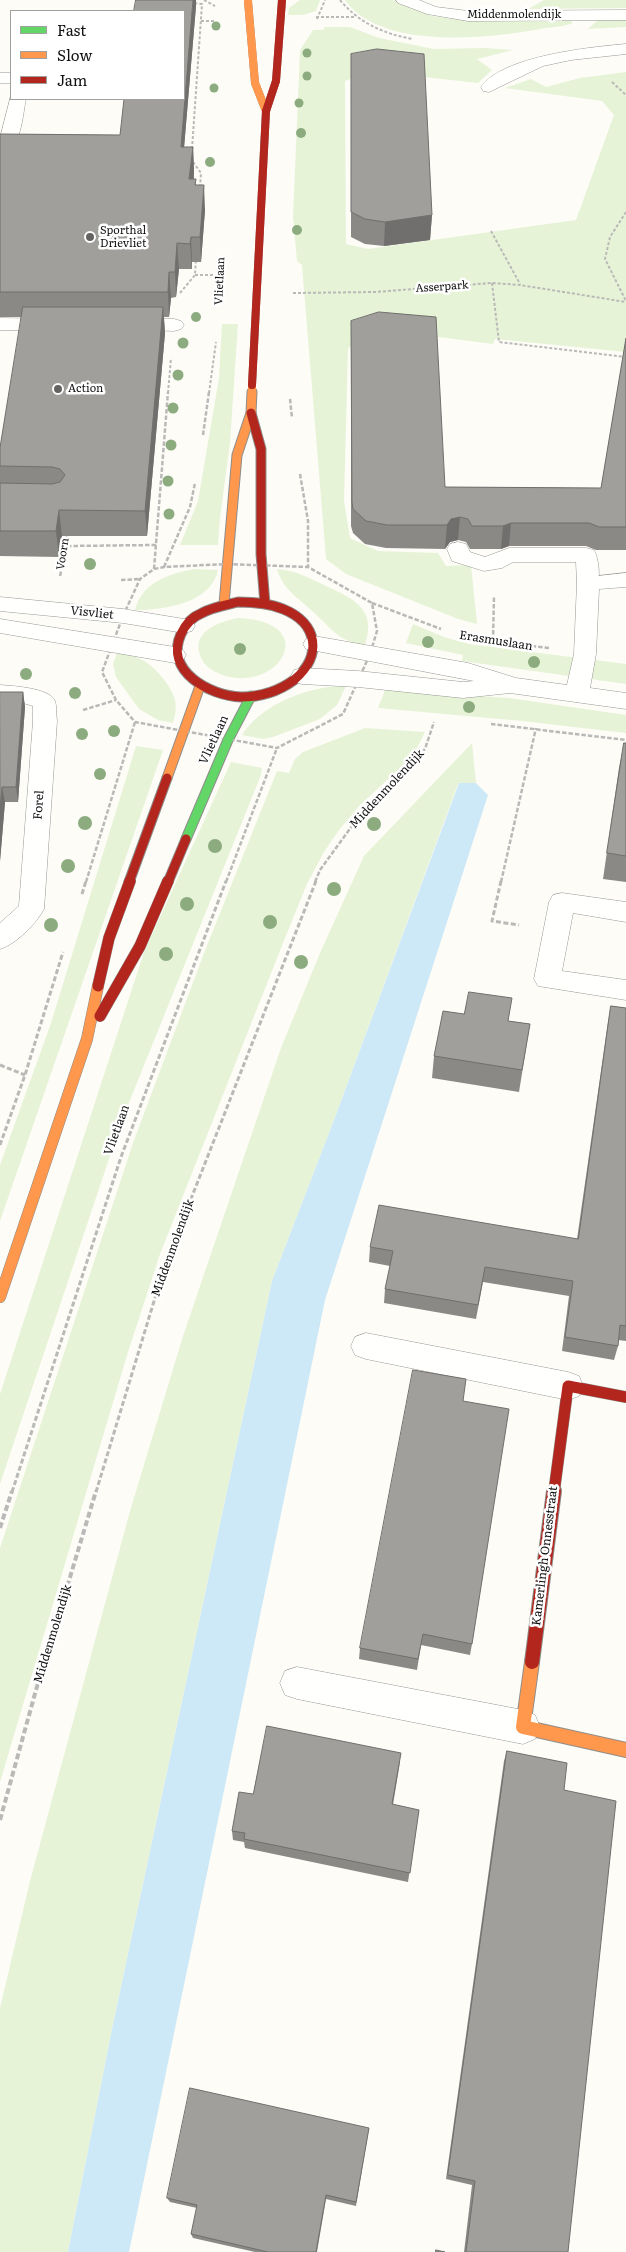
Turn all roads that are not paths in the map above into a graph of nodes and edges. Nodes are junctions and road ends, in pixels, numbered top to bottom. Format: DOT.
graph roads {
  1 [pos="404,0"];
  2 [pos="264,1"];
  3 [pos="626,15"];
  4 [pos="626,49"];
  5 [pos="489,87"];
  6 [pos="18,100"];
  7 [pos="266,111"];
  8 [pos="4,145"];
  9 [pos="0,324"];
  10 [pos="77,325"];
  11 [pos="106,325"];
  12 [pos="174,325"];
  13 [pos="251,412"];
  14 [pos="458,549"];
  15 [pos="626,580"];
  16 [pos="588,583"];
  17 [pos="0,604"];
  18 [pos="224,604"];
  19 [pos="265,604"];
  20 [pos="0,626"];
  21 [pos="184,626"];
  22 [pos="314,644"];
  23 [pos="175,655"];
  24 [pos="302,676"];
  25 [pos="200,686"];
  26 [pos="515,686"];
  27 [pos="0,693"];
  28 [pos="577,694"];
  29 [pos="251,696"];
  30 [pos="626,701"];
  31 [pos="626,912"];
  32 [pos="0,939"];
  33 [pos="626,990"];
  34 [pos="87,1039"];
  35 [pos="0,1297"];
  36 [pos="366,1346"];
  37 [pos="568,1386"];
  38 [pos="626,1397"];
  39 [pos="297,1683"];
  40 [pos="523,1727"];
  41 [pos="626,1750"];
  1 -- 3 [label="street, Middenmolendijk"];
  2 -- 7 [label="street"];
  2 -- 7 [label="street"];
  4 -- 5 [label="street"];
  6 -- 8 [label="street"];
  7 -- 13 [label="street"];
  9 -- 10 [label="street"];
  11 -- 12 [label="street"];
  13 -- 18 [label="street"];
  13 -- 19 [label="street"];
  14 -- 16 [label="street"];
  15 -- 16 [label="street"];
  16 -- 28 [label="street"];
  17 -- 21 [label="street, Visvliet"];
  18 -- 19 [label="street"];
  18 -- 21 [label="street"];
  19 -- 22 [label="street"];
  20 -- 23 [label="street"];
  21 -- 23 [label="street"];
  22 -- 24 [label="street"];
  22 -- 26 [label="street"];
  23 -- 25 [label="street"];
  24 -- 26 [label="street"];
  24 -- 29 [label="street"];
  25 -- 29 [label="street"];
  25 -- 34 [label="street, Vlietlaan"];
  26 -- 28 [label="street"];
  27 -- 32 [label="street, Forel"];
  28 -- 30 [label="street"];
  29 -- 34 [label="street, Vlietlaan"];
  31 -- 33 [label="street"];
  34 -- 35 [label="street, Vlietlaan"];
  36 -- 37 [label="street"];
  37 -- 38 [label="street"];
  37 -- 40 [label="street, Kamerlingh Onnesstraat"];
  39 -- 40 [label="street"];
  40 -- 41 [label="street"];
}
